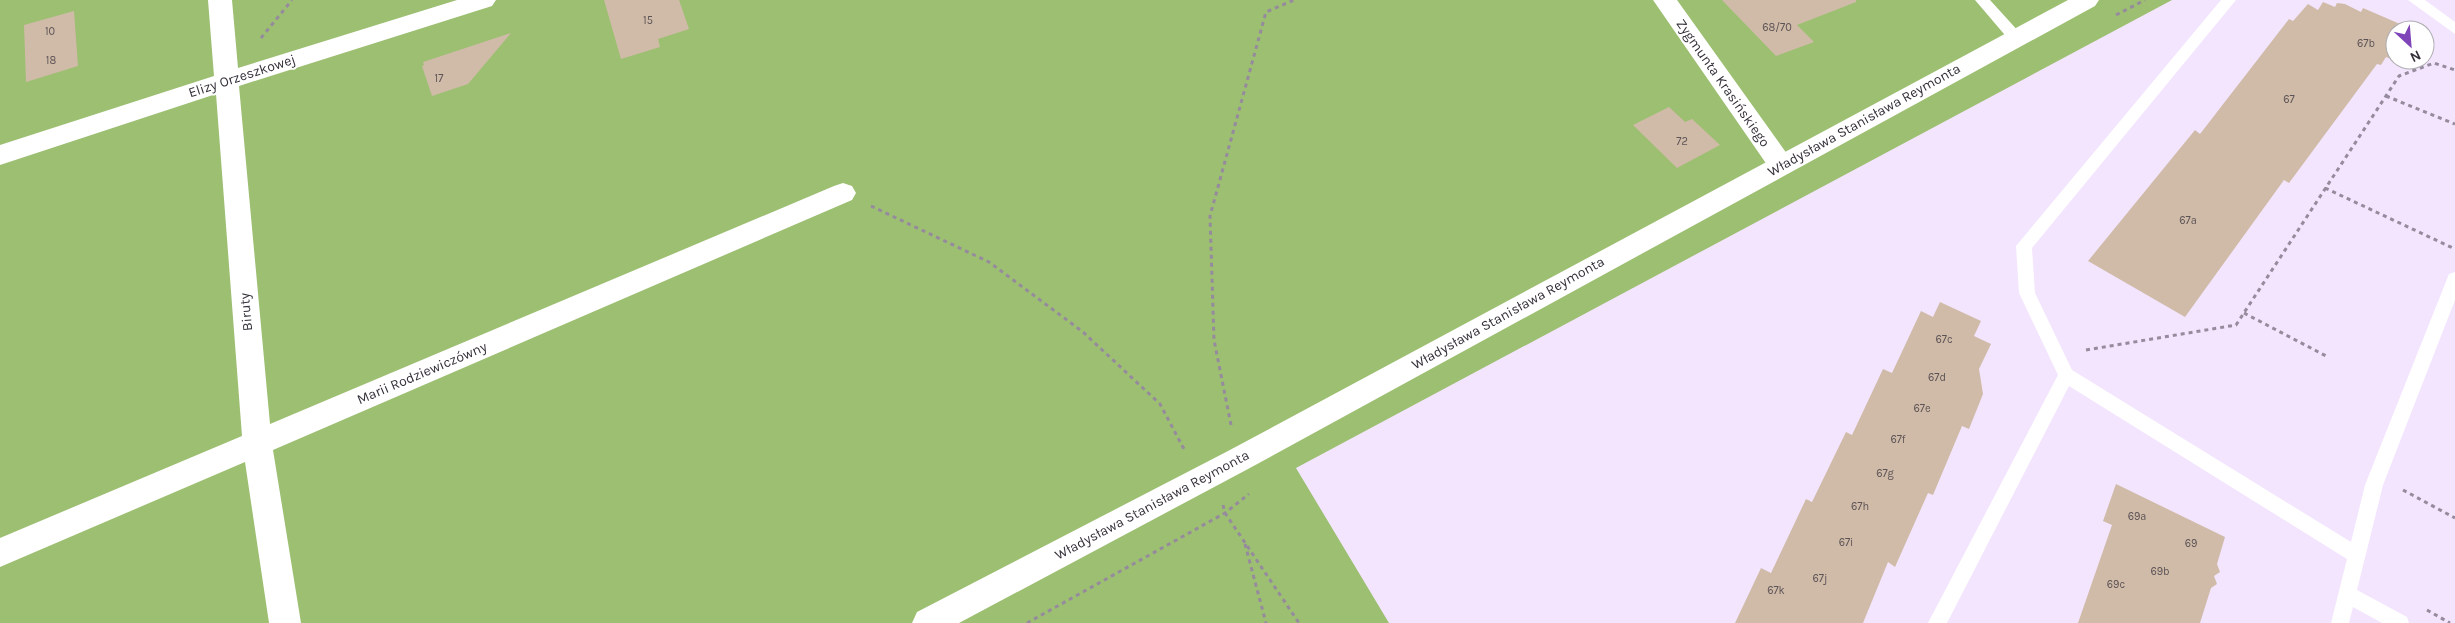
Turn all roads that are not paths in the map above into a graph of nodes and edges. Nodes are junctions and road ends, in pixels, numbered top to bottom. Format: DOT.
graph roads {
  1 [pos="220,0"];
  2 [pos="484,0"];
  3 [pos="1665,0"];
  4 [pos="1982,0"];
  5 [pos="2088,0"];
  6 [pos="2229,0"];
  7 [pos="2414,0"];
  8 [pos="2455,29"];
  9 [pos="2015,38"];
  10 [pos="226,81"];
  11 [pos="0,156"];
  12 [pos="1781,165"];
  13 [pos="843,193"];
  14 [pos="2455,279"];
  15 [pos="2066,375"];
  16 [pos="257,444"];
  17 [pos="0,553"];
  18 [pos="2356,555"];
  19 [pos="2347,594"];
  20 [pos="285,623"];
  21 [pos="928,623"];
  22 [pos="1937,623"];
  23 [pos="2340,623"];
  24 [pos="2400,623"];
  1 -- 10 [label="street, Biruty"];
  2 -- 10 [label="street, Elizy Orzeszkowej"];
  3 -- 12 [label="street, Zygmunta Krasińskiego"];
  4 -- 9 [label="lane"];
  5 -- 9 [label="street, Władysława Stanisława Reymonta"];
  6 -- 15 [label="lane"];
  7 -- 8 [label="lane"];
  9 -- 12 [label="street, Władysława Stanisława Reymonta"];
  10 -- 11 [label="street, Elizy Orzeszkowej"];
  10 -- 16 [label="street, Biruty"];
  12 -- 21 [label="street, Władysława Stanisława Reymonta"];
  13 -- 16 [label="street, Marii Rodziewiczówny"];
  14 -- 18 [label="lane"];
  15 -- 18 [label="lane"];
  15 -- 22 [label="lane"];
  16 -- 17 [label="street, Marii Rodziewiczówny"];
  16 -- 20 [label="street, Biruty"];
  18 -- 19 [label="lane"];
  19 -- 23 [label="lane"];
  19 -- 24 [label="lane"];
}
